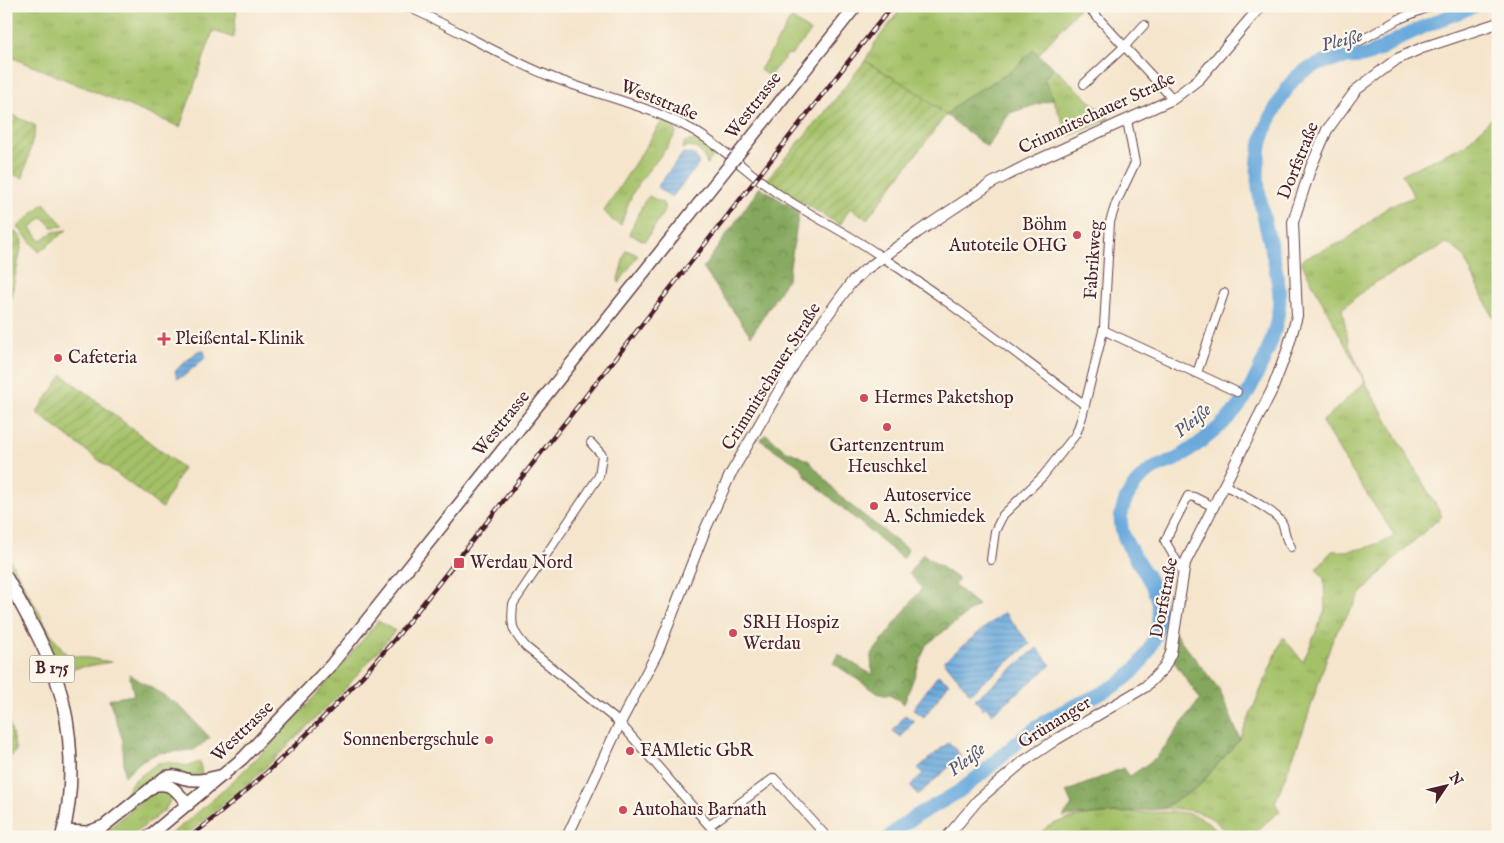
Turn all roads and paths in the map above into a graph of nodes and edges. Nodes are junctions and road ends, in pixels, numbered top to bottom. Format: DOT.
graph roads {
  1 [pos="406,6"];
  2 [pos="856,6"];
  3 [pos="1431,6"];
  4 [pos="1089,8"];
  5 [pos="1255,8"];
  6 [pos="1498,23"];
  7 [pos="1144,25"];
  8 [pos="1360,41"];
  9 [pos="1125,46"];
  10 [pos="1084,84"];
  11 [pos="1174,99"];
  12 [pos="1127,120"];
  13 [pos="882,257"];
  14 [pos="1224,293"];
  15 [pos="1103,330"];
  16 [pos="1196,372"];
  17 [pos="1237,392"];
  18 [pos="1085,405"];
  19 [pos="591,443"];
  20 [pos="1224,485"];
  21 [pos="1214,507"];
  22 [pos="1291,547"];
  23 [pos="991,560"];
  24 [pos="1183,572"];
  25 [pos="6,577"];
  26 [pos="1145,687"];
  27 [pos="620,723"];
  28 [pos="225,774"];
  29 [pos="184,779"];
  30 [pos="153,786"];
  31 [pos="191,803"];
  32 [pos="710,825"];
  33 [pos="62,834"];
  34 [pos="148,837"];
  35 [pos="567,837"];
  36 [pos="719,837"];
  37 [pos="827,837"];
  38 [pos="947,837"];
  1 -- 13 [label="street, Weststraße"];
  2 -- 28 [label="main road, Westtrasse"];
  3 -- 8 [label="street"];
  4 -- 9 [label="street"];
  5 -- 11 [label="street, Crimmitschauer Straße"];
  6 -- 20 [label="street, Dorfstraße"];
  7 -- 9 [label="street"];
  9 -- 10 [label="street"];
  9 -- 11 [label="street"];
  11 -- 12 [label="street, Crimmitschauer Straße"];
  12 -- 13 [label="street, Crimmitschauer Straße"];
  12 -- 15 [label="street, Fabrikweg"];
  13 -- 18 [label="street"];
  13 -- 27 [label="street, Crimmitschauer Straße"];
  14 -- 16 [label="street"];
  15 -- 16 [label="street"];
  15 -- 18 [label="street, Fabrikweg"];
  16 -- 17 [label="street"];
  18 -- 23 [label="street, Fabrikweg"];
  19 -- 27 [label="street"];
  20 -- 21 [label="street, Dorfstraße"];
  20 -- 22 [label="street"];
  21 -- 24 [label="street, Dorfstraße"];
  21 -- 24 [label="street"];
  24 -- 26 [label="street, Dorfstraße"];
  25 -- 33 [label="main road, B 175"];
  26 -- 38 [label="street, Grünanger"];
  27 -- 32 [label="street"];
  27 -- 35 [label="street, Crimmitschauer Straße"];
  28 -- 29 [label="main road"];
  28 -- 31 [label="main road, Westtrasse"];
  29 -- 30 [label="main road, B 175"];
  29 -- 31 [label="main road"];
  30 -- 31 [label="main road"];
  30 -- 33 [label="main road, B 175"];
  31 -- 34 [label="main road, Westtrasse"];
  32 -- 36 [label="street"];
  32 -- 37 [label="street"];
}
